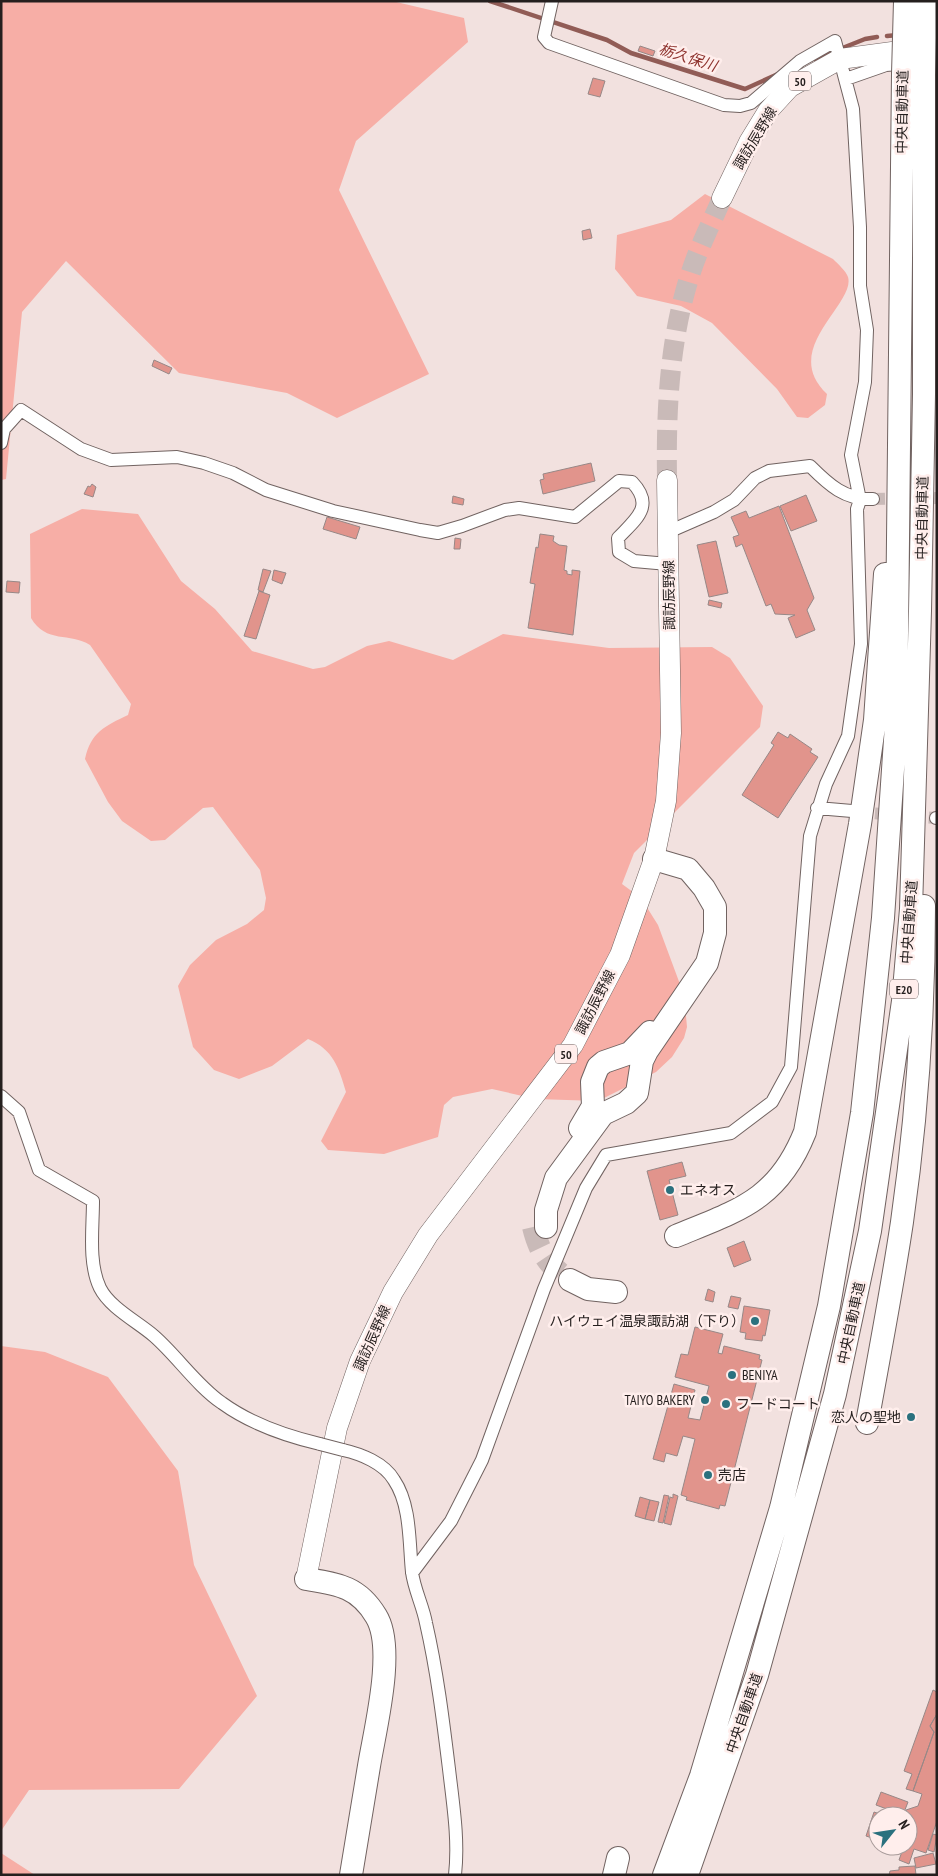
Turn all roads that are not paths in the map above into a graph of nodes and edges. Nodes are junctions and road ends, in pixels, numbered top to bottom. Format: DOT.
graph roads {
  1 [pos="552,1"];
  2 [pos="904,1"];
  3 [pos="926,1"];
  4 [pos="937,46"];
  5 [pos="840,59"];
  6 [pos="921,70"];
  7 [pos="846,79"];
  8 [pos="722,198"];
  9 [pos="900,324"];
  10 [pos="1,443"];
  11 [pos="667,480"];
  12 [pos="873,499"];
  13 [pos="860,500"];
  14 [pos="668,532"];
  15 [pos="668,564"];
  16 [pos="915,804"];
  17 [pos="817,808"];
  18 [pos="852,812"];
  19 [pos="654,859"];
  20 [pos="699,974"];
  21 [pos="1,1096"];
  22 [pos="676,1236"];
  23 [pos="867,1423"];
  24 [pos="412,1573"];
  25 [pos="306,1579"];
  26 [pos="351,1875"];
  27 [pos="454,1875"];
  28 [pos="664,1875"];
  29 [pos="687,1875"];
  1 -- 5 [label="street"];
  2 -- 6 [label="highway, 中央自動車道 / E20, bridge"];
  3 -- 6 [label="highway, 中央自動車道 / E20, bridge"];
  4 -- 5 [label="main road, 諏訪辰野線 / 50"];
  5 -- 7 [label="street"];
  5 -- 8 [label="main road, 諏訪辰野線 / 50"];
  6 -- 7 [label="street"];
  6 -- 9 [label="highway, 中央自動車道 / E20"];
  6 -- 16 [label="highway, 中央自動車道 / E20"];
  7 -- 13 [label="street"];
  9 -- 22 [label="highway"];
  9 -- 28 [label="highway, 中央自動車道 / E20"];
  10 -- 15 [label="street"];
  11 -- 14 [label="main road, 諏訪辰野線 / 50"];
  12 -- 13 [label="street"];
  13 -- 14 [label="street"];
  13 -- 17 [label="street"];
  14 -- 15 [label="main road, 諏訪辰野線 / 50"];
  15 -- 19 [label="main road, 諏訪辰野線 / 50"];
  16 -- 23 [label="highway"];
  16 -- 29 [label="highway, 中央自動車道 / E20"];
  17 -- 18 [label="street"];
  17 -- 24 [label="street"];
  19 -- 20 [label="highway"];
  19 -- 25 [label="main road, 諏訪辰野線 / 50"];
  20 -- 20 [label="highway"];
  21 -- 24 [label="street, bridge"];
  24 -- 27 [label="street"];
  25 -- 26 [label="highway"];
}
